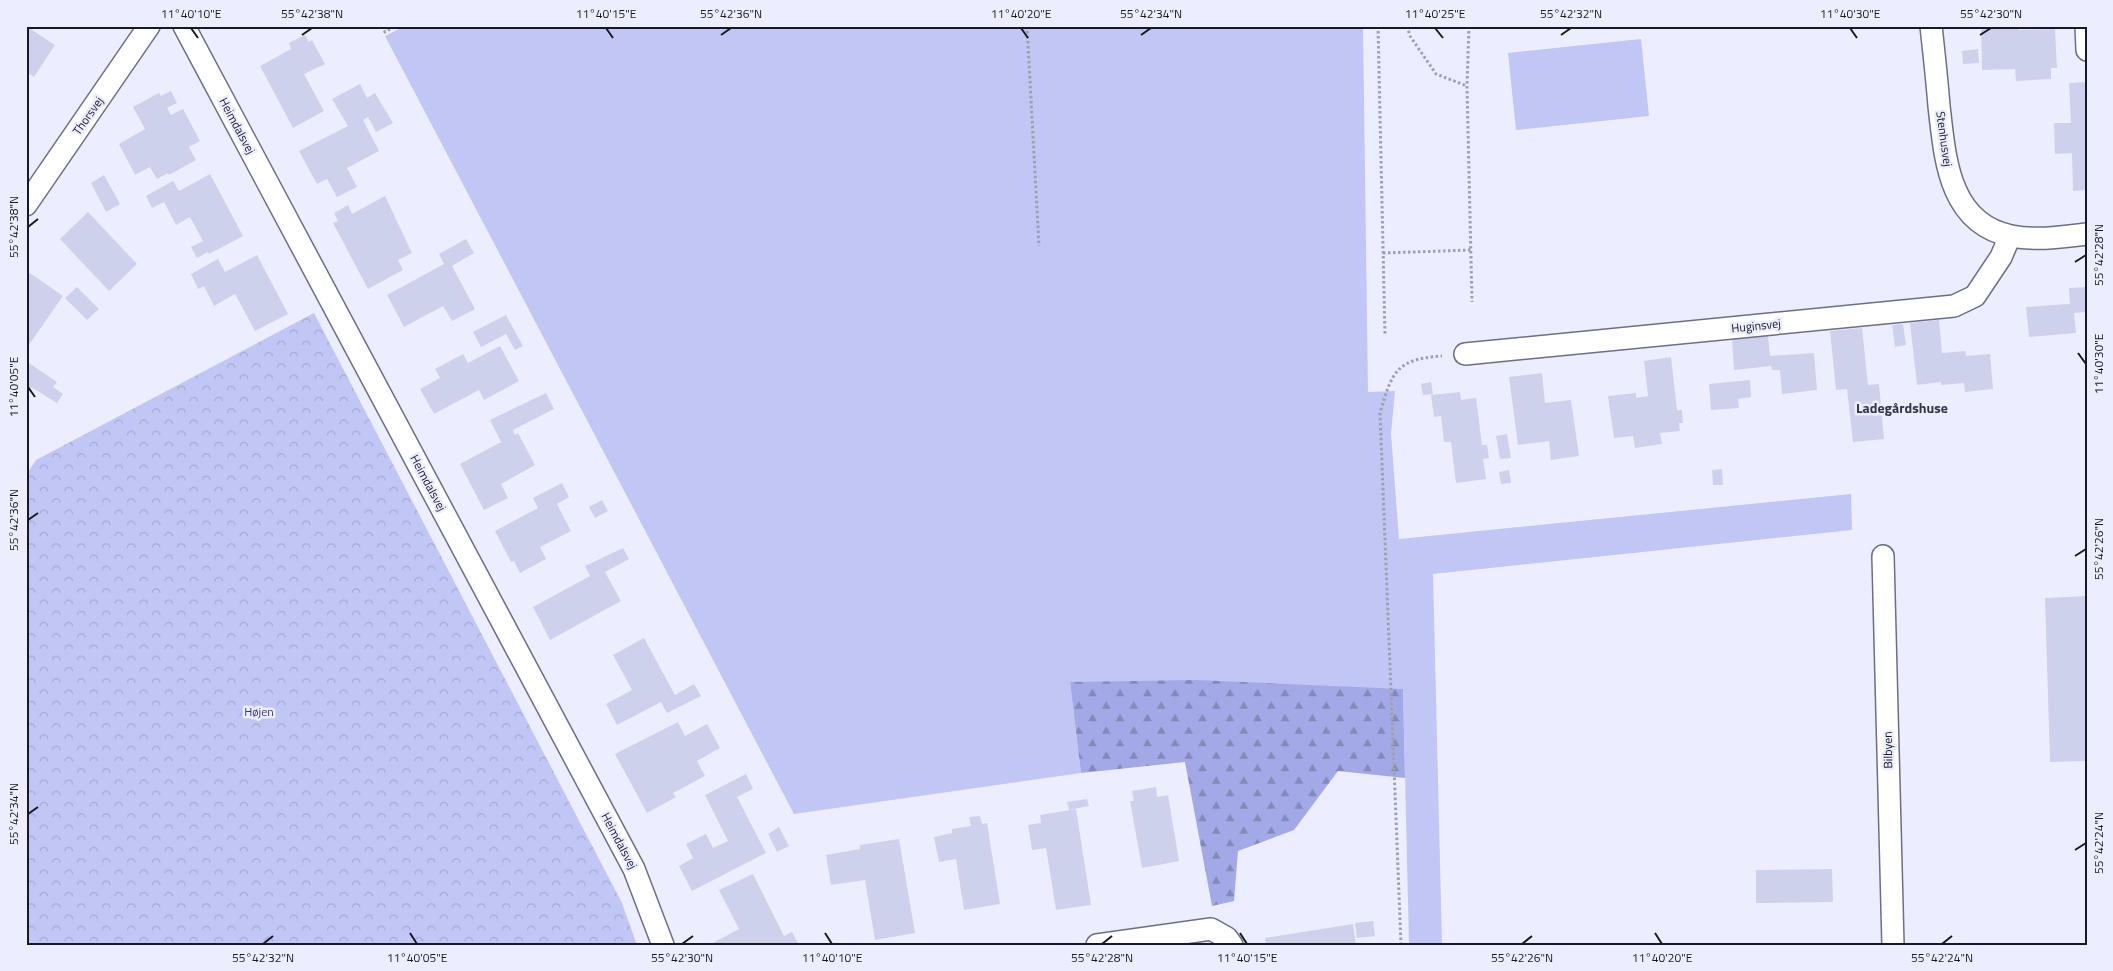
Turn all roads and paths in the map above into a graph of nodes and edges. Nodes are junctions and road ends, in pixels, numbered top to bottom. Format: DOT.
graph roads {
  1 [pos="150,26"];
  2 [pos="184,26"];
  3 [pos="382,26"];
  4 [pos="395,26"];
  5 [pos="1027,26"];
  6 [pos="1378,26"];
  7 [pos="1407,26"];
  8 [pos="1469,26"];
  9 [pos="1931,26"];
  10 [pos="2086,26"];
  11 [pos="2087,50"];
  12 [pos="1467,86"];
  13 [pos="26,205"];
  14 [pos="2087,234"];
  15 [pos="2010,236"];
  16 [pos="1039,246"];
  17 [pos="1471,250"];
  18 [pos="1383,253"];
  19 [pos="1472,302"];
  20 [pos="1385,335"];
  21 [pos="1465,354"];
  22 [pos="1883,556"];
  23 [pos="663,945"];
  24 [pos="1097,945"];
  25 [pos="1232,945"];
  26 [pos="1401,945"];
  27 [pos="1893,945"];
  1 -- 13 [label="street, Thorsvej"];
  2 -- 23 [label="street, Heimdalsvej"];
  3 -- 4 [label="path"];
  5 -- 16 [label="path"];
  6 -- 18 [label="path"];
  7 -- 12 [label="path"];
  8 -- 12 [label="path"];
  9 -- 15 [label="street, Stenhusvej"];
  10 -- 11 [label="street"];
  12 -- 17 [label="path"];
  14 -- 15 [label="street, Stenhusvej"];
  15 -- 21 [label="street, Huginsvej"];
  17 -- 18 [label="path"];
  17 -- 19 [label="path"];
  18 -- 20 [label="path"];
  21 -- 26 [label="path"];
  22 -- 27 [label="street, Bilbyen"];
  24 -- 25 [label="street"];
}
